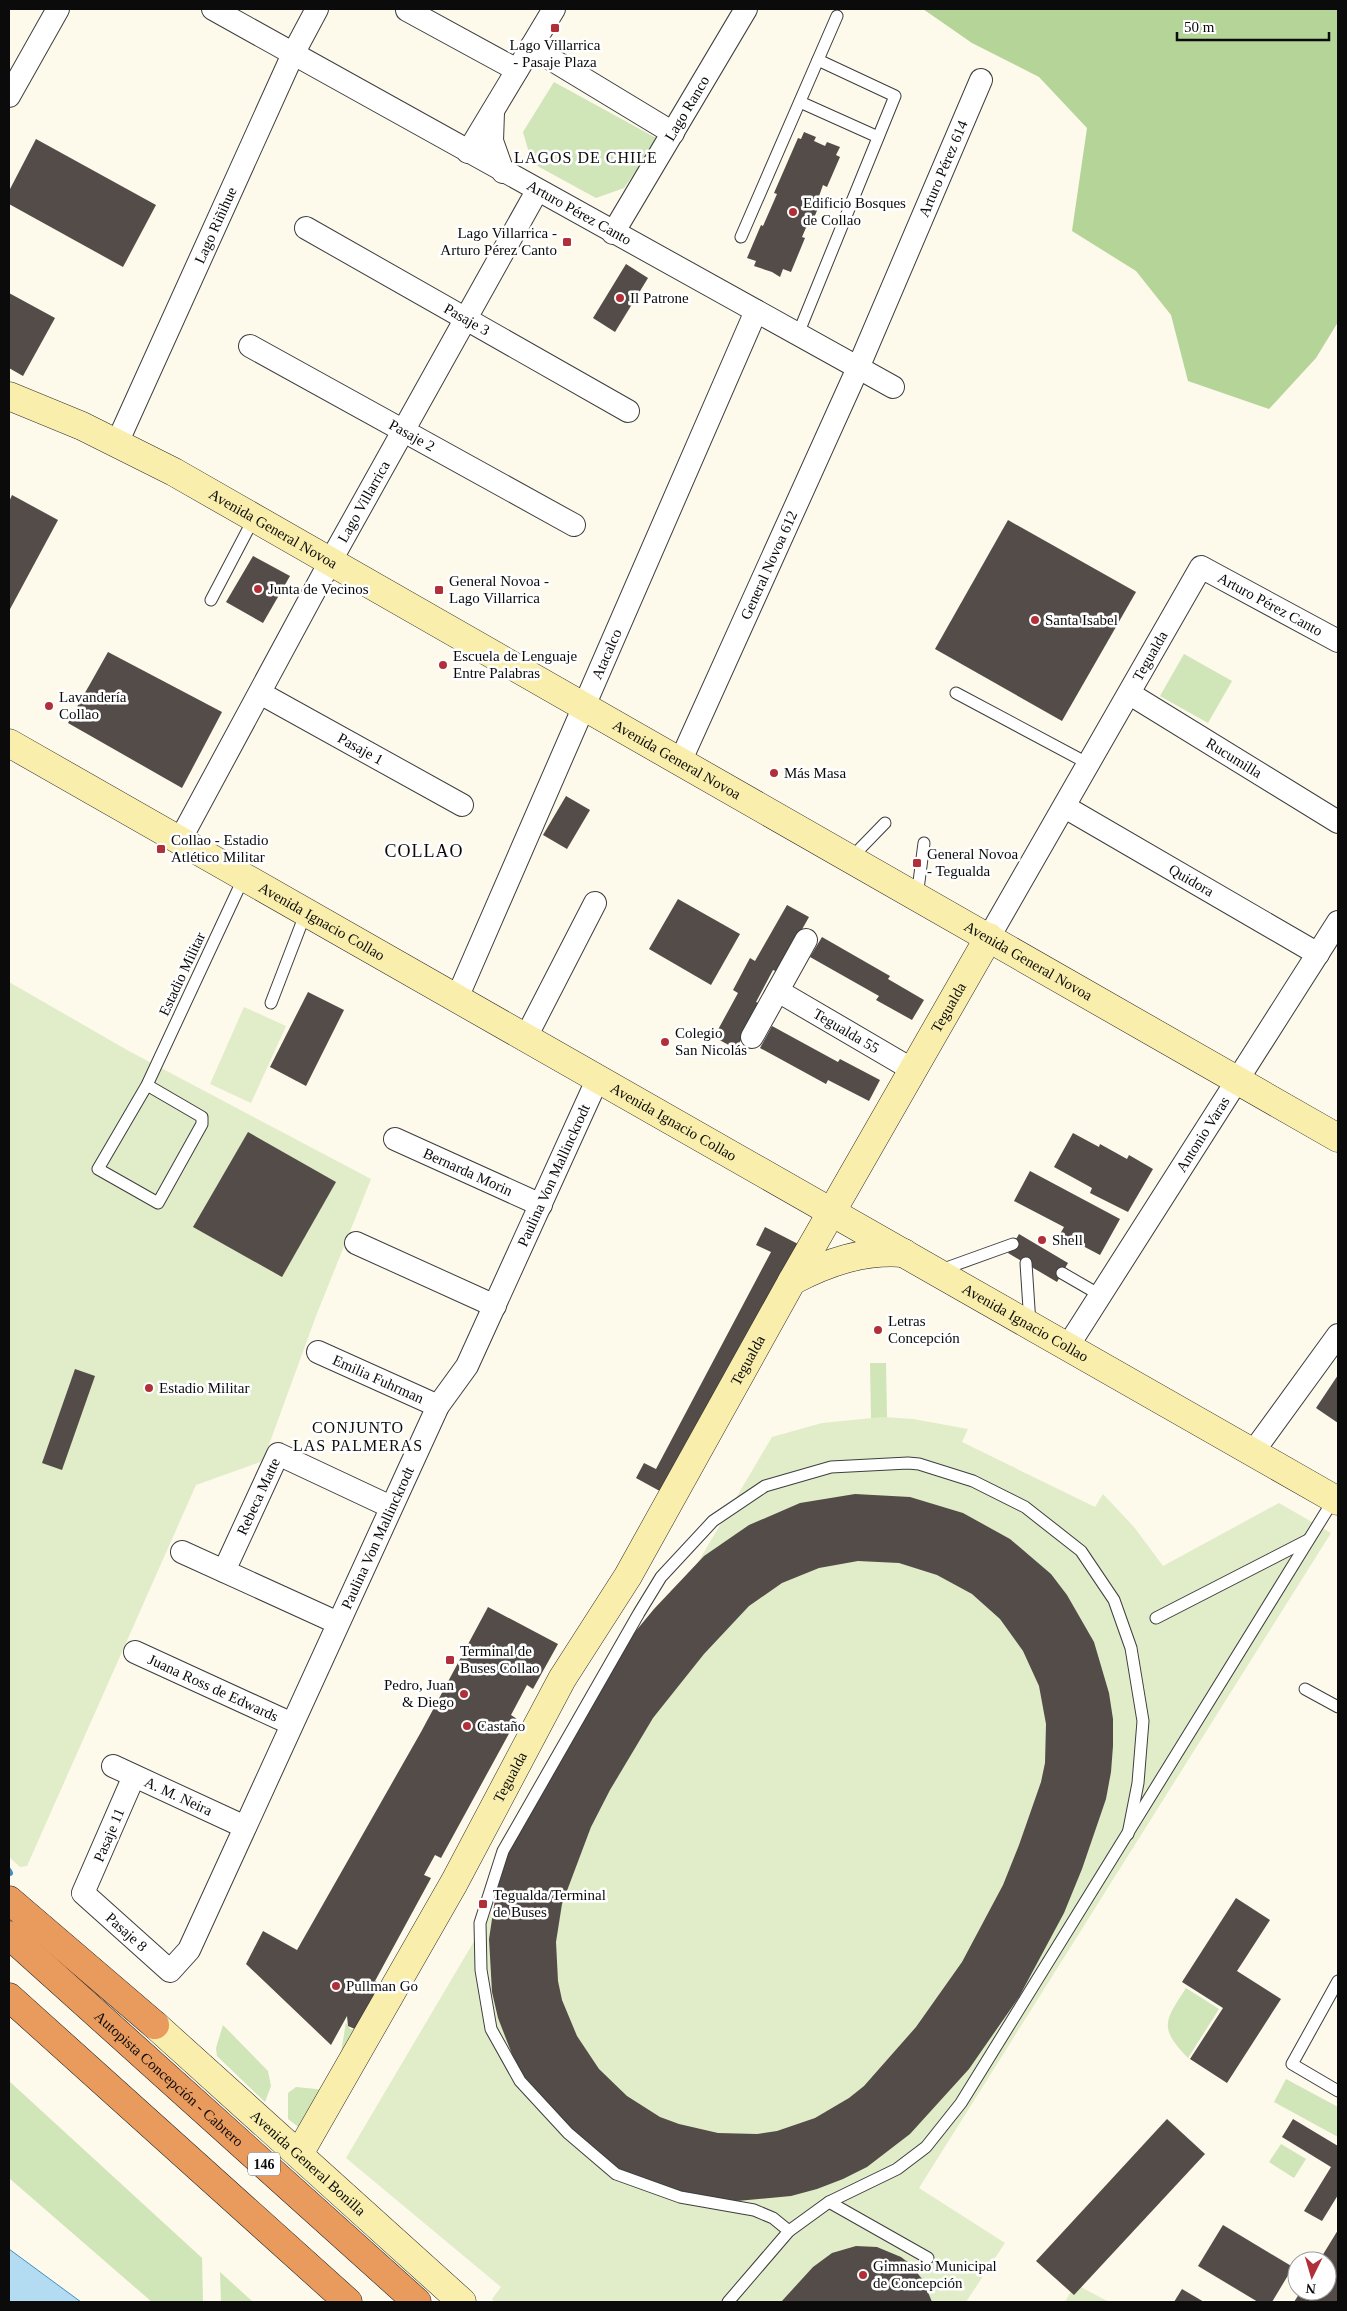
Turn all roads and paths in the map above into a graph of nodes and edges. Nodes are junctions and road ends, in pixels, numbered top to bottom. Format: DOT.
graph roads {
  1 [pos="58,9"];
  2 [pos="213,9"];
  3 [pos="317,9"];
  4 [pos="554,9"];
  5 [pos="746,9"];
  6 [pos="407,10"];
  7 [pos="837,16"];
  8 [pos="531,47"];
  9 [pos="293,54"];
  10 [pos="818,60"];
  11 [pos="517,70"];
  12 [pos="981,80"];
  13 [pos="9,96"];
  14 [pos="800,102"];
  15 [pos="494,109"];
  16 [pos="673,132"];
  17 [pos="878,137"];
  18 [pos="468,152"];
  19 [pos="503,172"];
  20 [pos="537,191"];
  21 [pos="306,228"];
  22 [pos="613,233"];
  23 [pos="741,237"];
  24 [pos="756,311"];
  25 [pos="466,319"];
  26 [pos="798,334"];
  27 [pos="250,346"];
  28 [pos="858,368"];
  29 [pos="894,387"];
  30 [pos="9,396"];
  31 [pos="628,411"];
  32 [pos="404,430"];
  33 [pos="117,443"];
  34 [pos="254,518"];
  35 [pos="574,524"];
  36 [pos="330,562"];
  37 [pos="1201,568"];
  38 [pos="211,600"];
  39 [pos="1335,633"];
  40 [pos="260,693"];
  41 [pos="956,693"];
  42 [pos="1130,694"];
  43 [pos="584,708"];
  44 [pos="9,743"];
  45 [pos="680,762"];
  46 [pos="1089,764"];
  47 [pos="462,805"];
  48 [pos="1065,807"];
  49 [pos="1338,822"];
  50 [pos="886,823"];
  51 [pos="180,840"];
  52 [pos="924,843"];
  53 [pos="850,859"];
  54 [pos="244,876"];
  55 [pos="918,897"];
  56 [pos="595,903"];
  57 [pos="306,912"];
  58 [pos="1338,922"];
  59 [pos="989,937"];
  60 [pos="806,940"];
  61 [pos="1318,954"];
  62 [pos="778,991"];
  63 [pos="457,998"];
  64 [pos="270,1003"];
  65 [pos="526,1037"];
  66 [pos="752,1037"];
  67 [pos="913,1070"];
  68 [pos="598,1078"];
  69 [pos="1236,1081"];
  70 [pos="147,1085"];
  71 [pos="1338,1138"];
  72 [pos="395,1139"];
  73 [pos="541,1205"];
  74 [pos="832,1211"];
  75 [pos="356,1243"];
  76 [pos="1013,1244"];
  77 [pos="904,1253"];
  78 [pos="1026,1263"];
  79 [pos="937,1271"];
  80 [pos="1062,1273"];
  81 [pos="792,1281"];
  82 [pos="1100,1295"];
  83 [pos="495,1306"];
  84 [pos="1030,1324"];
  85 [pos="1338,1335"];
  86 [pos="1068,1346"];
  87 [pos="318,1352"];
  88 [pos="438,1406"];
  89 [pos="1252,1452"];
  90 [pos="1336,1500"];
  91 [pos="391,1507"];
  92 [pos="1309,1539"];
  93 [pos="182,1552"];
  94 [pos="224,1571"];
  95 [pos="1156,1618"];
  96 [pos="338,1623"];
  97 [pos="135,1652"];
  98 [pos="1305,1689"];
  99 [pos="1338,1707"];
  100 [pos="292,1724"];
  101 [pos="112,1766"];
  102 [pos="134,1776"];
  103 [pos="245,1827"];
  104 [pos="1128,1834"];
  105 [pos="83,1893"];
  106 [pos="9,1900"];
  107 [pos="9,1935"];
  108 [pos="170,1971"];
  109 [pos="1338,1981"];
  110 [pos="9,1997"];
  111 [pos="155,2026"];
  112 [pos="1338,2092"];
  113 [pos="299,2154"];
  114 [pos="829,2202"];
  115 [pos="789,2231"];
  116 [pos="928,2258"];
  117 [pos="348,2302"];
  118 [pos="417,2302"];
  119 [pos="462,2302"];
  120 [pos="728,2302"];
  1 -- 13 [label="street"];
  2 -- 9 [label="street, Arturo Pérez Canto"];
  3 -- 9 [label="street, Lago Riñihue"];
  4 -- 8 [label="street"];
  5 -- 16 [label="street, Lago Ranco"];
  6 -- 11 [label="street"];
  7 -- 10 [label="lane"];
  8 -- 11 [label="street"];
  8 -- 16 [label="street"];
  9 -- 18 [label="street, Arturo Pérez Canto"];
  9 -- 33 [label="street, Lago Riñihue"];
  10 -- 14 [label="lane"];
  10 -- 17 [label="lane"];
  11 -- 15 [label="street"];
  12 -- 28 [label="street, Arturo Pérez 614"];
  14 -- 17 [label="lane"];
  14 -- 23 [label="lane"];
  15 -- 18 [label="street"];
  15 -- 19 [label="street"];
  16 -- 22 [label="street, Lago Ranco"];
  17 -- 26 [label="lane"];
  18 -- 19 [label="street, Arturo Pérez Canto"];
  19 -- 20 [label="street, Arturo Pérez Canto"];
  20 -- 22 [label="street, Arturo Pérez Canto"];
  20 -- 25 [label="street, Lago Villarrica"];
  21 -- 25 [label="street, Pasaje 3"];
  22 -- 24 [label="street, Arturo Pérez Canto"];
  24 -- 26 [label="street, Arturo Pérez Canto"];
  24 -- 43 [label="street, Atacalco"];
  25 -- 31 [label="street, Pasaje 3"];
  25 -- 32 [label="street, Lago Villarrica"];
  26 -- 28 [label="street, Arturo Pérez Canto"];
  27 -- 32 [label="street, Pasaje 2"];
  28 -- 29 [label="street, Arturo Pérez Canto"];
  28 -- 45 [label="street, General Novoa 612"];
  30 -- 33 [label="main road, Avenida General Novoa"];
  32 -- 35 [label="street, Pasaje 2"];
  32 -- 36 [label="street, Lago Villarrica"];
  33 -- 34 [label="main road, Avenida General Novoa"];
  34 -- 36 [label="main road, Avenida General Novoa"];
  34 -- 38 [label="lane"];
  36 -- 40 [label="street, Lago Villarrica"];
  36 -- 43 [label="main road, Avenida General Novoa"];
  37 -- 39 [label="street, Arturo Pérez Canto"];
  37 -- 42 [label="street, Tegualda"];
  40 -- 47 [label="street, Pasaje 1"];
  40 -- 51 [label="street, Lago Villarrica"];
  41 -- 46 [label="lane"];
  42 -- 46 [label="street, Tegualda"];
  42 -- 49 [label="street, Rucumilla"];
  43 -- 45 [label="main road, Avenida General Novoa"];
  43 -- 63 [label="street, Atacalco"];
  44 -- 51 [label="main road, Avenida Ignacio Collao"];
  45 -- 53 [label="main road, Avenida General Novoa"];
  46 -- 48 [label="street, Tegualda"];
  48 -- 59 [label="street, Tegualda"];
  48 -- 61 [label="street, Quidora"];
  50 -- 53 [label="lane"];
  51 -- 54 [label="main road, Avenida Ignacio Collao"];
  52 -- 55 [label="lane"];
  53 -- 55 [label="main road, Avenida General Novoa"];
  54 -- 57 [label="main road, Avenida Ignacio Collao"];
  54 -- 70 [label="lane, Estadio Militar"];
  55 -- 59 [label="main road, Avenida General Novoa"];
  56 -- 65 [label="street"];
  57 -- 63 [label="main road, Avenida Ignacio Collao"];
  57 -- 64 [label="lane"];
  58 -- 61 [label="street, Antonio Varas"];
  59 -- 67 [label="main road, Tegualda"];
  59 -- 69 [label="main road, Avenida General Novoa"];
  60 -- 62 [label="street"];
  61 -- 69 [label="street, Antonio Varas"];
  62 -- 66 [label="street"];
  62 -- 67 [label="street, Tegualda 55"];
  63 -- 65 [label="main road, Avenida Ignacio Collao"];
  65 -- 68 [label="main road, Avenida Ignacio Collao"];
  67 -- 74 [label="main road, Tegualda"];
  68 -- 73 [label="street, Paulina Von Mallinckrodt"];
  68 -- 74 [label="main road, Avenida Ignacio Collao"];
  69 -- 71 [label="main road, Avenida General Novoa"];
  69 -- 82 [label="street, Antonio Varas"];
  70 -- 70 [label="lane, Estadio Militar"];
  72 -- 73 [label="street, Bernarda Morin"];
  73 -- 83 [label="street, Paulina Von Mallinckrodt"];
  74 -- 77 [label="main road, Avenida Ignacio Collao"];
  74 -- 81 [label="main road, Tegualda"];
  75 -- 83 [label="street"];
  76 -- 79 [label="lane"];
  77 -- 79 [label="main road, Avenida Ignacio Collao"];
  77 -- 81 [label="main road"];
  78 -- 84 [label="lane"];
  79 -- 84 [label="main road, Avenida Ignacio Collao"];
  80 -- 82 [label="lane"];
  81 -- 113 [label="main road, Tegualda"];
  82 -- 86 [label="street, Antonio Varas"];
  83 -- 88 [label="street, Paulina Von Mallinckrodt"];
  84 -- 86 [label="main road, Avenida Ignacio Collao"];
  85 -- 89 [label="street"];
  86 -- 89 [label="main road, Avenida Ignacio Collao"];
  87 -- 88 [label="street, Emilia Fuhrman"];
  88 -- 91 [label="street, Paulina Von Mallinckrodt"];
  89 -- 90 [label="main road, Avenida Ignacio Collao"];
  90 -- 92 [label="lane"];
  91 -- 94 [label="street, Rebeca Matte"];
  91 -- 96 [label="street, Paulina Von Mallinckrodt"];
  92 -- 95 [label="lane"];
  92 -- 104 [label="lane"];
  93 -- 94 [label="street"];
  94 -- 96 [label="street"];
  96 -- 100 [label="street, Paulina Von Mallinckrodt"];
  97 -- 100 [label="street, Juana Ross de Edwards"];
  98 -- 99 [label="lane"];
  100 -- 103 [label="street, Paulina Von Mallinckrodt"];
  101 -- 102 [label="street, A. M. Neira"];
  102 -- 103 [label="street, A. M. Neira"];
  102 -- 105 [label="street, Pasaje 11"];
  103 -- 108 [label="street, Paulina Von Mallinckrodt"];
  104 -- 114 [label="lane"];
  104 -- 115 [label="lane"];
  105 -- 108 [label="street, Pasaje 8"];
  106 -- 111 [label="highway"];
  107 -- 118 [label="highway, Autopista Concepción - Cabrero / 146"];
  109 -- 112 [label="lane"];
  110 -- 117 [label="highway"];
  111 -- 113 [label="main road, Avenida General Bonilla"];
  113 -- 119 [label="main road, Avenida General Bonilla"];
  114 -- 115 [label="lane"];
  114 -- 116 [label="lane"];
  115 -- 120 [label="lane"];
}
